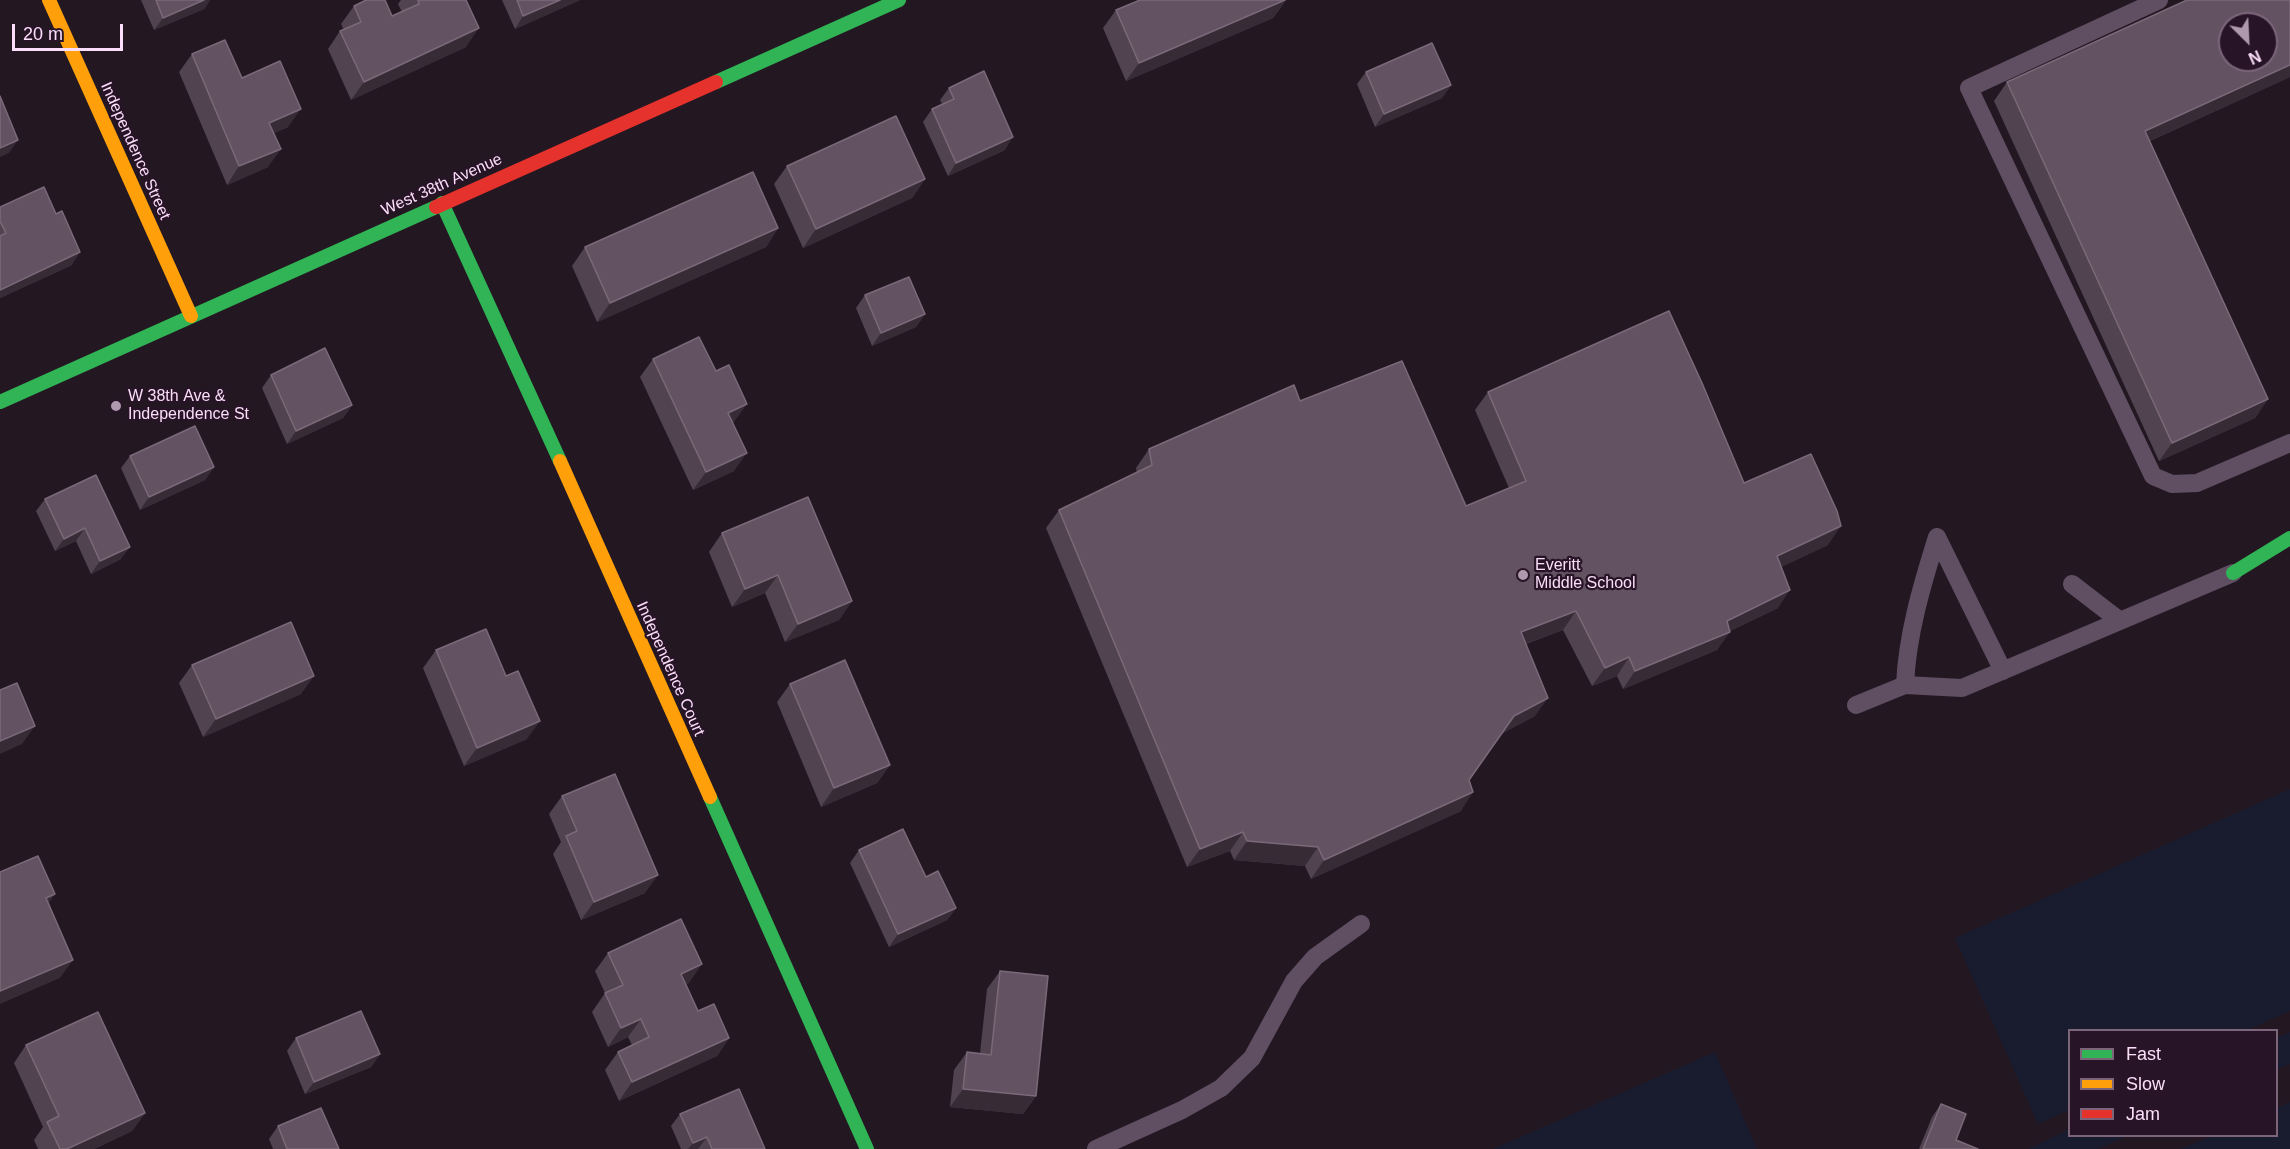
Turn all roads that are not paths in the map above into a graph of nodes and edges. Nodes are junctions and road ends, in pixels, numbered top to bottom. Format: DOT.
graph roads {
  1 [pos="49,0"];
  2 [pos="899,0"];
  3 [pos="2159,0"];
  4 [pos="442,203"];
  5 [pos="191,316"];
  6 [pos="0,402"];
  7 [pos="2290,443"];
  8 [pos="2290,538"];
  9 [pos="2233,573"];
  10 [pos="2072,584"];
  11 [pos="2120,621"];
  12 [pos="2003,670"];
  13 [pos="1905,685"];
  14 [pos="1856,705"];
  15 [pos="1361,924"];
  16 [pos="867,1149"];
  17 [pos="1096,1149"];
  1 -- 5 [label="street, Independence Street"];
  2 -- 4 [label="street, West 38th Avenue"];
  3 -- 7 [label="lane"];
  4 -- 5 [label="street, West 38th Avenue"];
  4 -- 16 [label="street, Independence Court"];
  5 -- 6 [label="street, West 38th Avenue"];
  8 -- 9 [label="street"];
  9 -- 11 [label="lane"];
  10 -- 11 [label="lane"];
  11 -- 12 [label="lane"];
  12 -- 13 [label="lane"];
  12 -- 13 [label="lane"];
  13 -- 14 [label="lane"];
  15 -- 17 [label="lane"];
}
